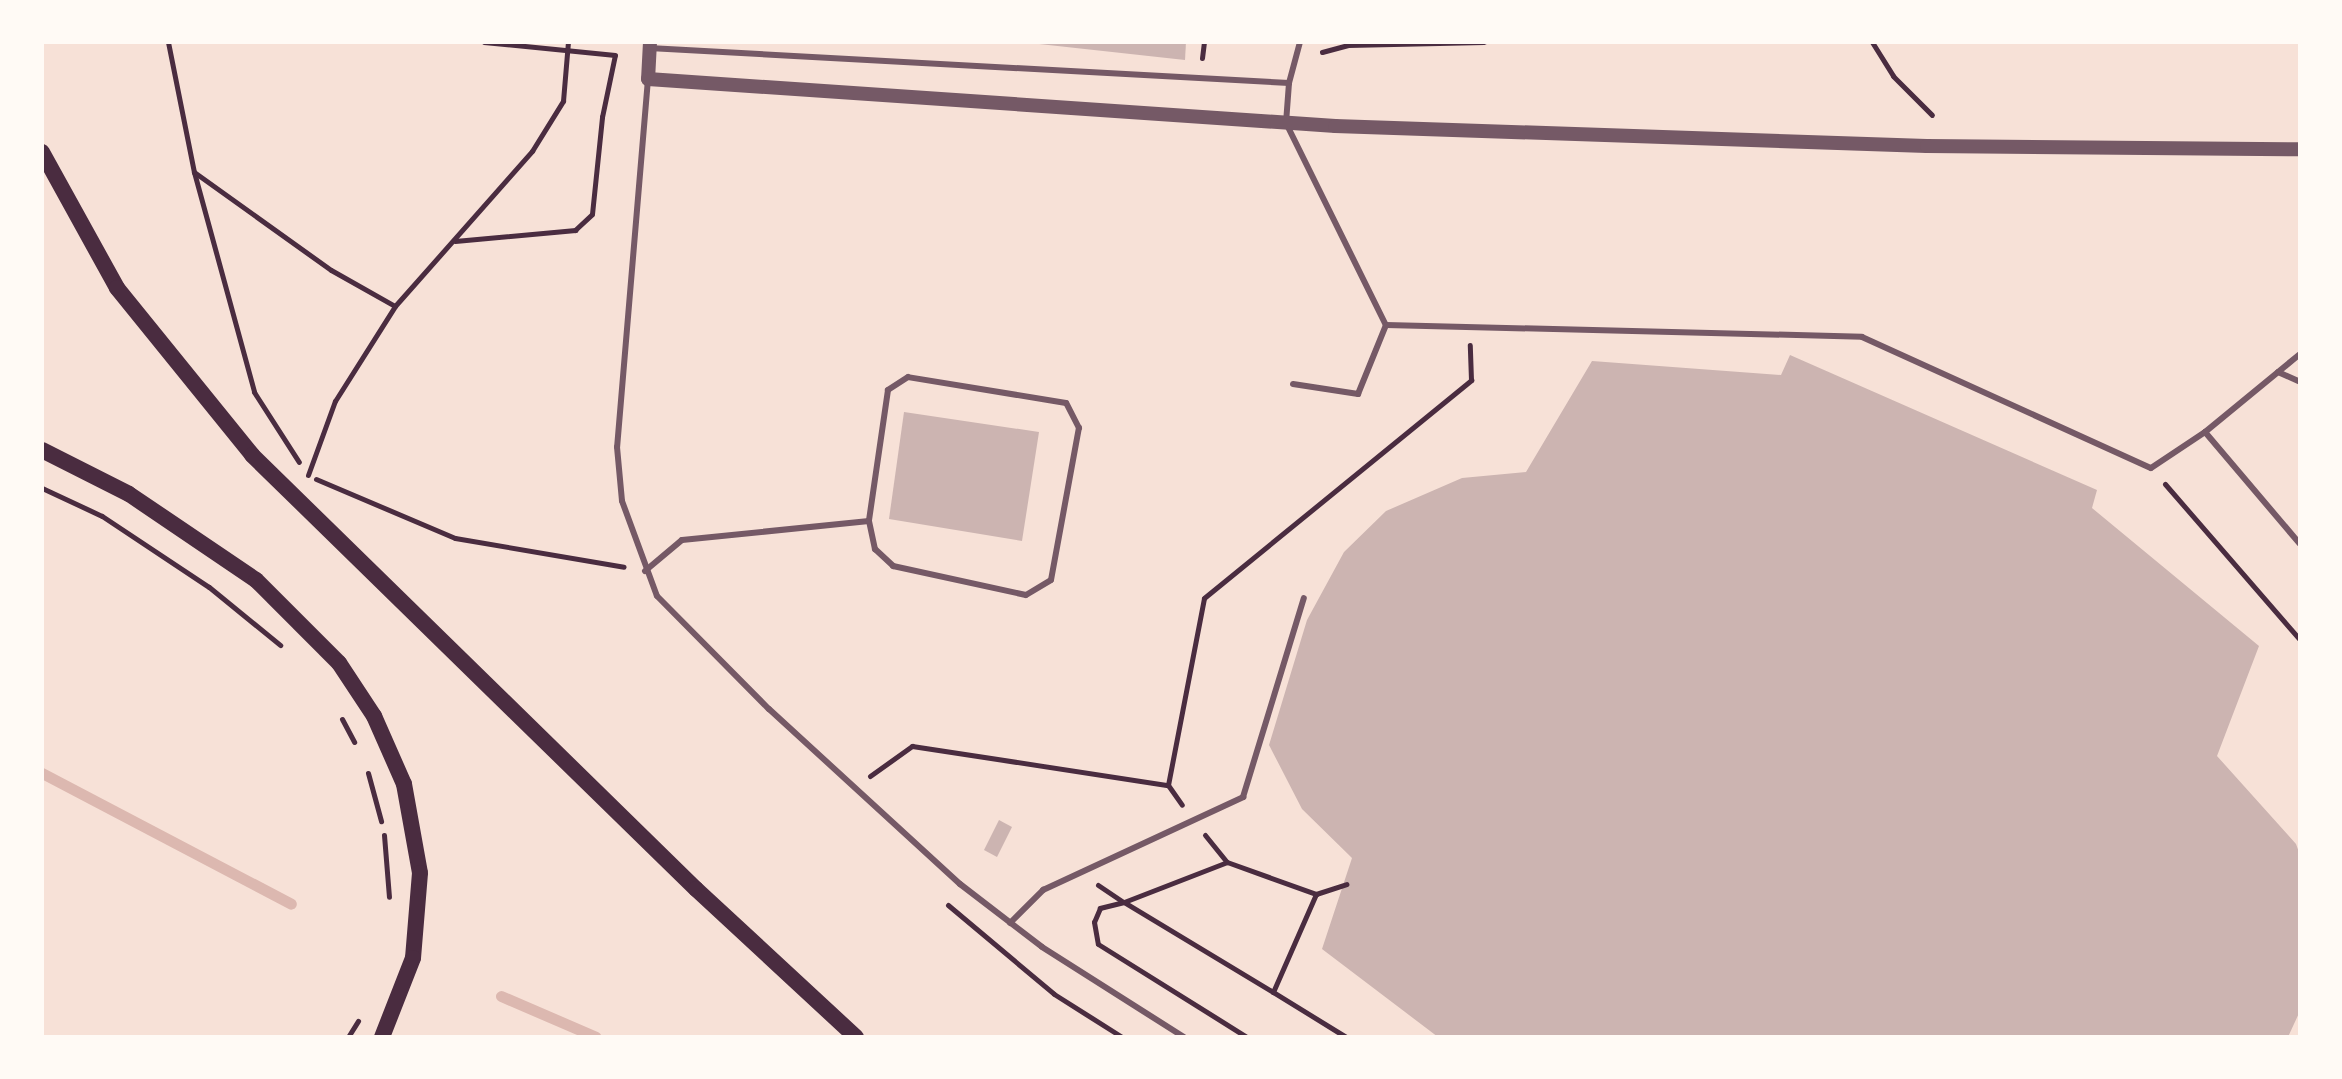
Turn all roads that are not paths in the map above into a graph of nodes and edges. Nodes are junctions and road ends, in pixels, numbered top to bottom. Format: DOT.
graph roads {
  1 [pos="1300,42"];
  2 [pos="650,45"];
  3 [pos="648,79"];
  4 [pos="1289,83"];
  5 [pos="1286,123"];
  6 [pos="2300,149"];
  7 [pos="42,152"];
  8 [pos="1386,325"];
  9 [pos="2300,354"];
  10 [pos="2278,372"];
  11 [pos="2300,382"];
  12 [pos="1293,384"];
  13 [pos="2205,432"];
  14 [pos="42,450"];
  15 [pos="869,521"];
  16 [pos="2300,544"];
  17 [pos="645,571"];
  18 [pos="1304,598"];
  19 [pos="1010,923"];
  20 [pos="382,1037"];
  21 [pos="856,1037"];
  22 [pos="1184,1037"];
  1 -- 4 [label="lane"];
  2 -- 3 [label="street"];
  2 -- 4 [label="lane"];
  3 -- 5 [label="street"];
  3 -- 17 [label="lane"];
  4 -- 5 [label="lane"];
  5 -- 6 [label="street"];
  5 -- 8 [label="lane"];
  7 -- 21 [label="main road"];
  8 -- 12 [label="lane"];
  8 -- 13 [label="lane"];
  9 -- 10 [label="lane"];
  10 -- 11 [label="lane"];
  10 -- 13 [label="lane"];
  13 -- 16 [label="lane"];
  14 -- 20 [label="main road"];
  15 -- 15 [label="lane"];
  15 -- 17 [label="lane"];
  17 -- 19 [label="lane"];
  18 -- 19 [label="lane"];
  19 -- 22 [label="lane"];
}
